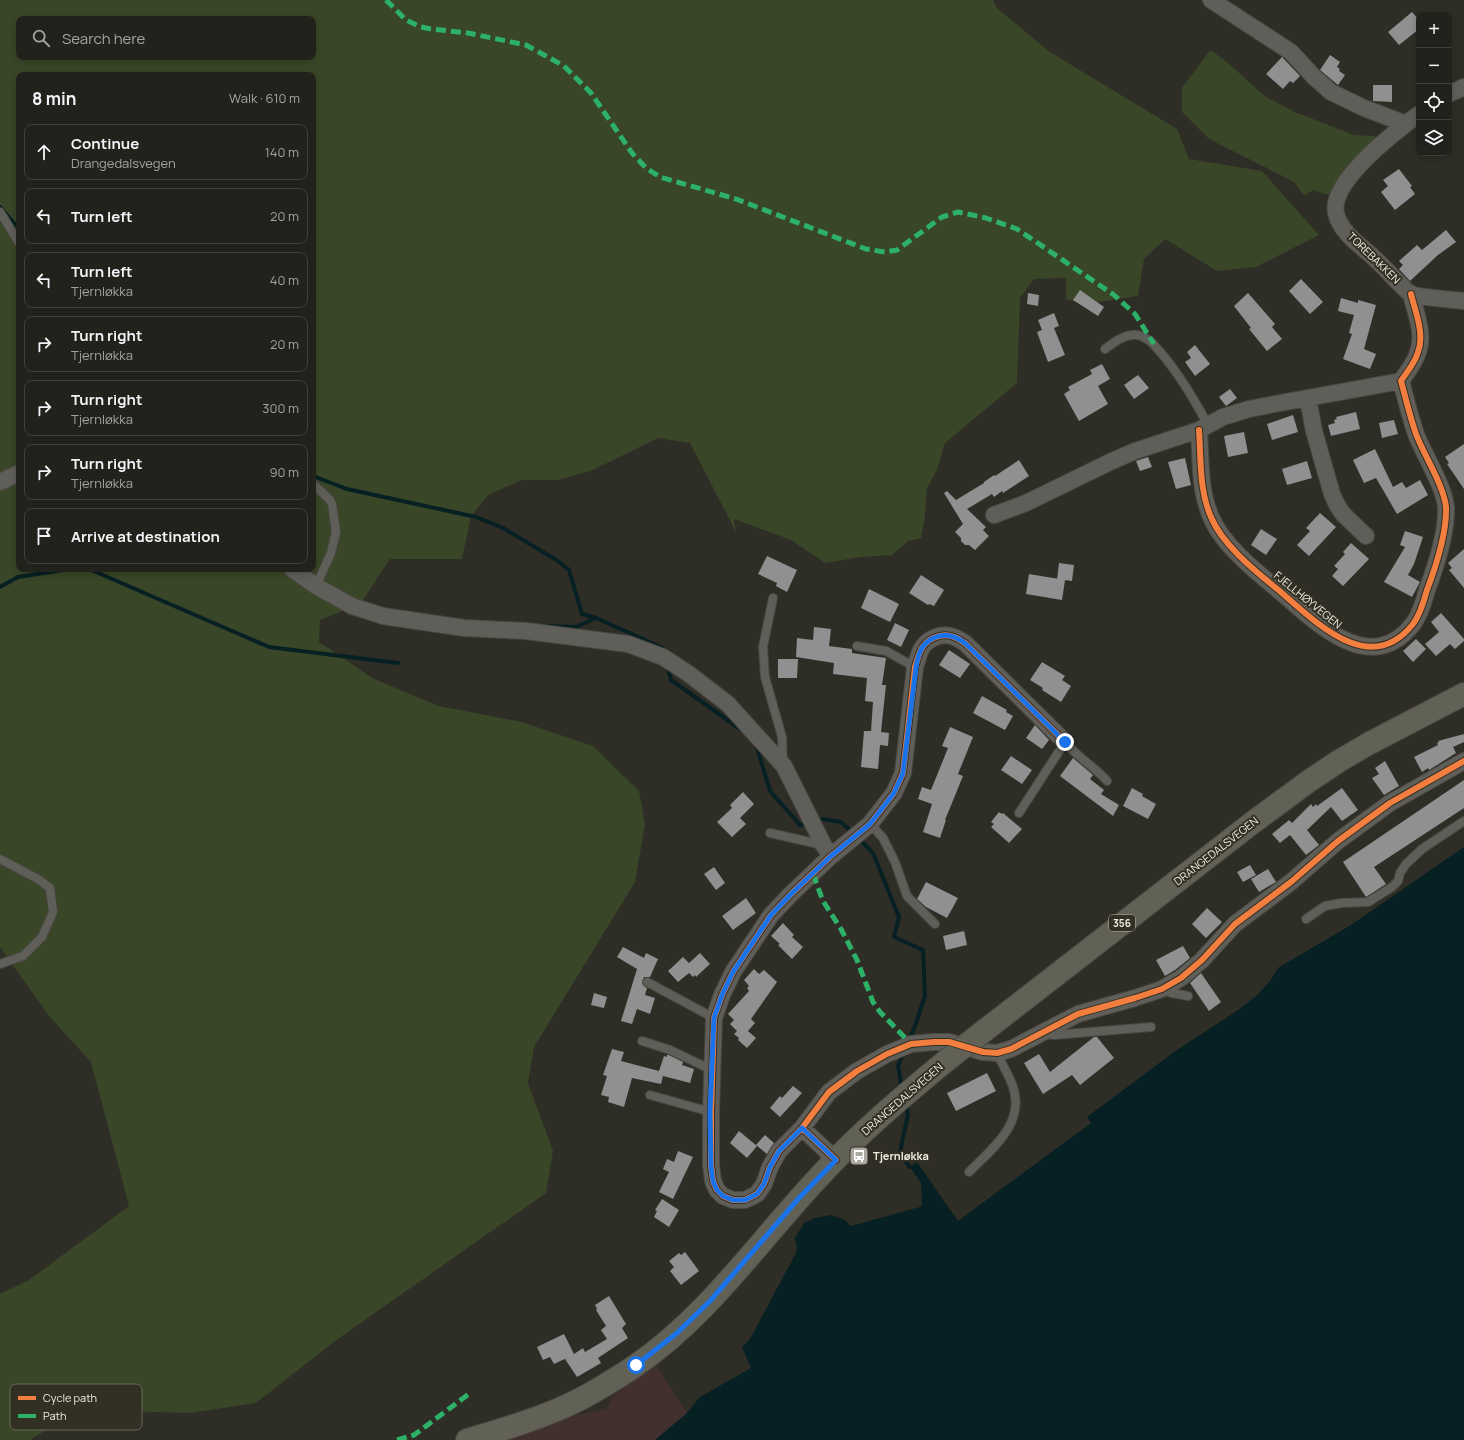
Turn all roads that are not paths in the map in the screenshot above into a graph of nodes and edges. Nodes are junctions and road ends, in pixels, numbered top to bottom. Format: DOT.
graph roads {
  1 [pos="1210,0"];
  2 [pos="1464,87"];
  3 [pos="1452,93"];
  4 [pos="1416,116"];
  5 [pos="1406,124"];
  6 [pos="0,212"];
  7 [pos="16,238"];
  8 [pos="1411,294"];
  9 [pos="1464,301"];
  10 [pos="1105,349"];
  11 [pos="1401,382"];
  12 [pos="1308,399"];
  13 [pos="1203,428"];
  14 [pos="16,474"];
  15 [pos="0,482"];
  16 [pos="316,487"];
  17 [pos="994,515"];
  18 [pos="1366,536"];
  19 [pos="296,572"];
  20 [pos="316,586"];
  21 [pos="773,598"];
  22 [pos="857,646"];
  23 [pos="916,667"];
  24 [pos="1464,694"];
  25 [pos="1065,742"];
  26 [pos="1464,761"];
  27 [pos="784,766"];
  28 [pos="1107,781"];
  29 [pos="1019,813"];
  30 [pos="1464,821"];
  31 [pos="870,824"];
  32 [pos="770,833"];
  33 [pos="828,851"];
  34 [pos="0,859"];
  35 [pos="1306,919"];
  36 [pos="934,924"];
  37 [pos="0,964"];
  38 [pos="648,982"];
  39 [pos="1162,989"];
  40 [pos="1188,996"];
  41 [pos="714,1018"];
  42 [pos="1151,1027"];
  43 [pos="1040,1033"];
  44 [pos="642,1041"];
  45 [pos="997,1054"];
  46 [pos="712,1070"];
  47 [pos="650,1095"];
  48 [pos="710,1112"];
  49 [pos="802,1128"];
  50 [pos="836,1160"];
  51 [pos="970,1172"];
  52 [pos="467,1440"];
  1 -- 5 [label="street"];
  2 -- 3 [label="street"];
  4 -- 5 [label="street"];
  5 -- 8 [label="street, TOREBAKKEN"];
  6 -- 7 [label="lane"];
  8 -- 9 [label="street"];
  8 -- 11 [label="street"];
  10 -- 13 [label="lane"];
  11 -- 12 [label="street"];
  11 -- 13 [label="street, FJELLHØYVEGEN"];
  12 -- 13 [label="street"];
  12 -- 18 [label="street"];
  13 -- 17 [label="street"];
  14 -- 15 [label="street"];
  16 -- 20 [label="lane"];
  19 -- 20 [label="street"];
  20 -- 27 [label="street"];
  21 -- 27 [label="lane"];
  22 -- 23 [label="lane"];
  23 -- 25 [label="street"];
  23 -- 31 [label="street"];
  24 -- 50 [label="main road, DRANGEDALSVEGEN / 356, bridge"];
  25 -- 28 [label="lane"];
  25 -- 29 [label="lane"];
  26 -- 39 [label="street"];
  27 -- 33 [label="street"];
  30 -- 35 [label="lane"];
  31 -- 33 [label="street"];
  31 -- 36 [label="lane"];
  32 -- 33 [label="lane"];
  33 -- 41 [label="street"];
  34 -- 37 [label="lane"];
  38 -- 41 [label="lane"];
  39 -- 40 [label="lane"];
  39 -- 43 [label="street"];
  41 -- 46 [label="street"];
  42 -- 43 [label="lane"];
  43 -- 45 [label="street"];
  44 -- 46 [label="lane"];
  45 -- 49 [label="street"];
  45 -- 51 [label="lane"];
  46 -- 48 [label="street"];
  47 -- 48 [label="lane"];
  48 -- 49 [label="street"];
  49 -- 50 [label="street"];
  50 -- 52 [label="main road, DRANGEDALSVEGEN / 356"];
}
